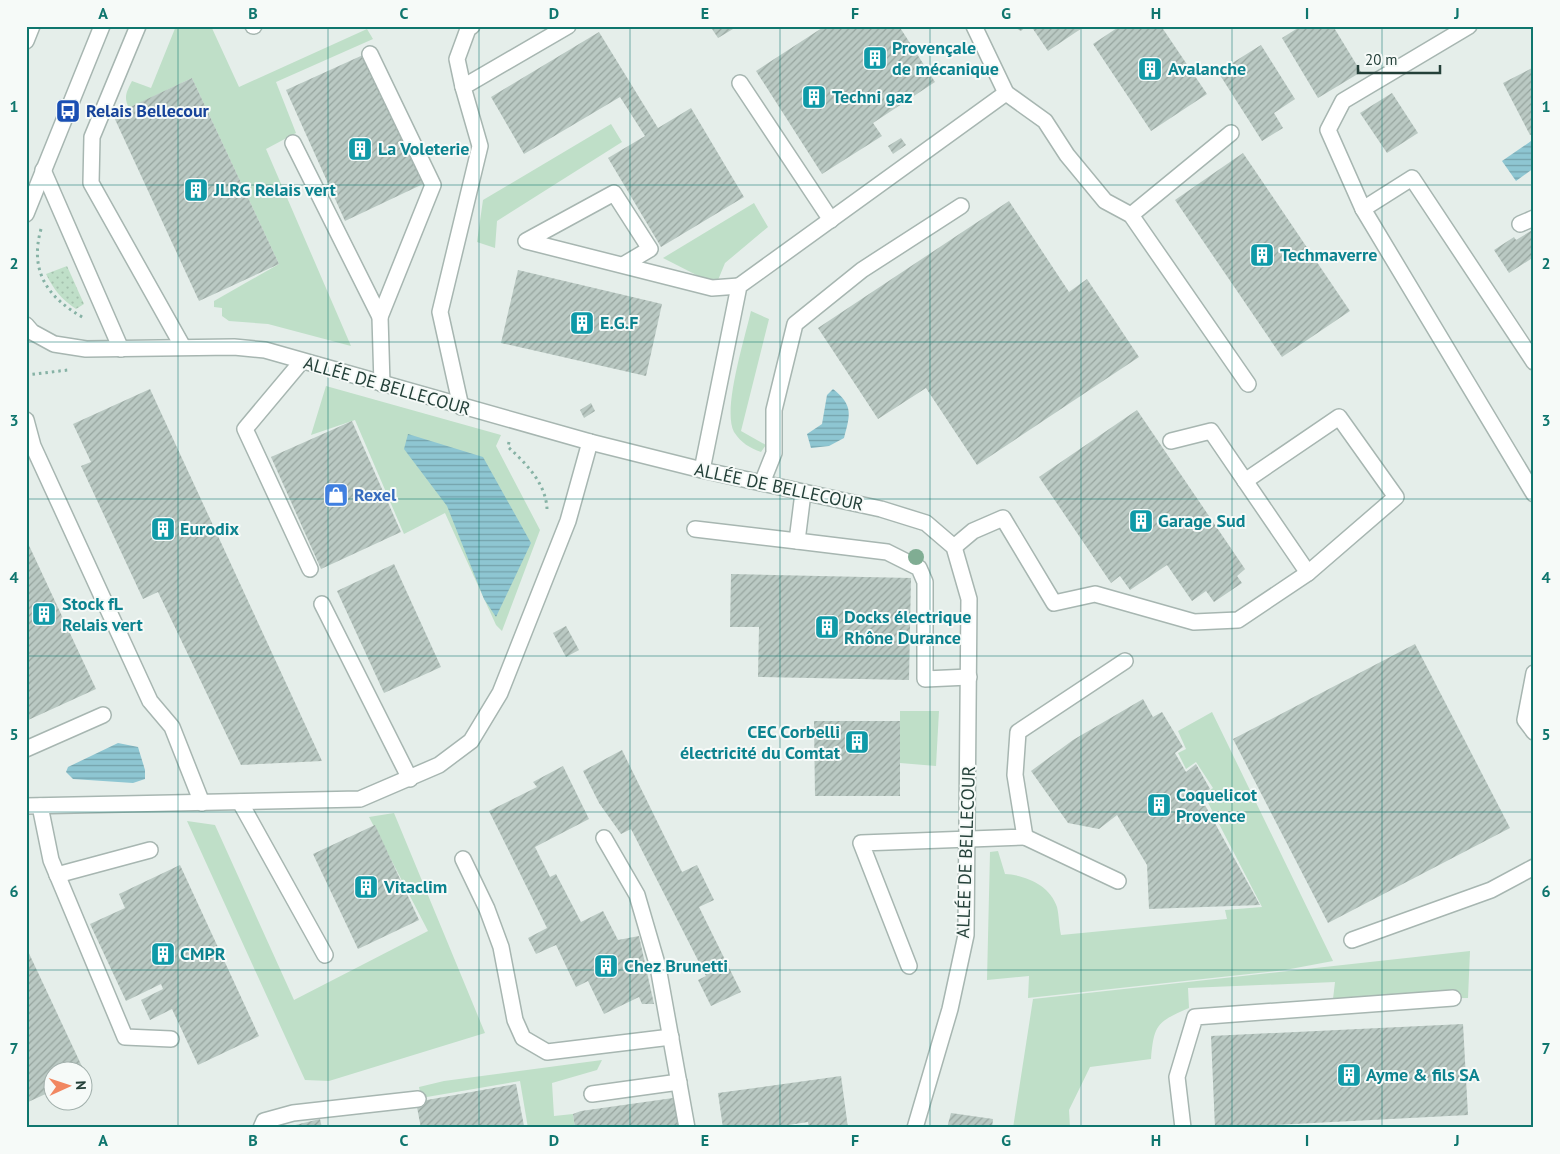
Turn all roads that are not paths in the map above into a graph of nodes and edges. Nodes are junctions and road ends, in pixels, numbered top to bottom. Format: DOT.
graph roads {
  1 [pos="32,26"];
  2 [pos="102,26"];
  3 [pos="138,26"];
  4 [pos="472,26"];
  5 [pos="568,26"];
  6 [pos="974,26"];
  7 [pos="1469,26"];
  8 [pos="26,41"];
  9 [pos="370,54"];
  10 [pos="740,83"];
  11 [pos="463,87"];
  12 [pos="1006,93"];
  13 [pos="1231,133"];
  14 [pos="293,143"];
  15 [pos="43,170"];
  16 [pos="961,206"];
  17 [pos="1363,209"];
  18 [pos="26,214"];
  19 [pos="1131,214"];
  20 [pos="831,220"];
  21 [pos="623,265"];
  22 [pos="739,286"];
  23 [pos="380,317"];
  24 [pos="26,325"];
  25 [pos="183,348"];
  26 [pos="121,349"];
  27 [pos="302,361"];
  28 [pos="1534,362"];
  29 [pos="382,384"];
  30 [pos="1248,384"];
  31 [pos="462,407"];
  32 [pos="26,420"];
  33 [pos="1171,441"];
  34 [pos="590,442"];
  35 [pos="702,470"];
  36 [pos="1245,481"];
  37 [pos="762,483"];
  38 [pos="803,493"];
  39 [pos="1534,494"];
  40 [pos="695,529"];
  41 [pos="797,541"];
  42 [pos="954,547"];
  43 [pos="310,569"];
  44 [pos="1308,573"];
  45 [pos="322,604"];
  46 [pos="1125,661"];
  47 [pos="1534,673"];
  48 [pos="969,677"];
  49 [pos="103,715"];
  50 [pos="1534,732"];
  51 [pos="26,749"];
  52 [pos="410,779"];
  53 [pos="240,802"];
  54 [pos="202,803"];
  55 [pos="33,806"];
  56 [pos="1025,837"];
  57 [pos="604,838"];
  58 [pos="968,841"];
  59 [pos="150,850"];
  60 [pos="463,859"];
  61 [pos="1534,867"];
  62 [pos="57,875"];
  63 [pos="1118,881"];
  64 [pos="1352,940"];
  65 [pos="325,955"];
  66 [pos="909,966"];
  67 [pos="1453,998"];
  68 [pos="670,1037"];
  69 [pos="171,1039"];
  70 [pos="679,1082"];
  71 [pos="592,1094"];
  72 [pos="418,1098"];
  73 [pos="261,1128"];
  74 [pos="687,1128"];
  75 [pos="914,1128"];
  76 [pos="1183,1128"];
  1 -- 8 [label="street"];
  2 -- 15 [label="street"];
  3 -- 25 [label="street"];
  4 -- 11 [label="street"];
  5 -- 11 [label="street"];
  6 -- 12 [label="street"];
  7 -- 17 [label="street"];
  9 -- 23 [label="street"];
  10 -- 20 [label="street"];
  11 -- 31 [label="street"];
  12 -- 19 [label="street"];
  12 -- 20 [label="street"];
  13 -- 19 [label="street"];
  14 -- 23 [label="street"];
  15 -- 18 [label="street"];
  15 -- 26 [label="street"];
  16 -- 37 [label="street"];
  17 -- 28 [label="street"];
  17 -- 39 [label="street"];
  19 -- 30 [label="street"];
  20 -- 22 [label="street"];
  21 -- 21 [label="street"];
  21 -- 22 [label="street"];
  22 -- 35 [label="street"];
  23 -- 29 [label="street"];
  24 -- 26 [label="street, ALLÉE DE BELLECOUR"];
  25 -- 26 [label="street, ALLÉE DE BELLECOUR"];
  25 -- 27 [label="street, ALLÉE DE BELLECOUR"];
  27 -- 29 [label="street, ALLÉE DE BELLECOUR"];
  27 -- 43 [label="street"];
  29 -- 31 [label="street, ALLÉE DE BELLECOUR"];
  31 -- 34 [label="street, ALLÉE DE BELLECOUR"];
  32 -- 54 [label="street"];
  33 -- 36 [label="street"];
  34 -- 35 [label="street, ALLÉE DE BELLECOUR"];
  34 -- 52 [label="street"];
  35 -- 37 [label="street, ALLÉE DE BELLECOUR"];
  36 -- 44 [label="street"];
  36 -- 44 [label="street"];
  37 -- 38 [label="street, ALLÉE DE BELLECOUR"];
  38 -- 41 [label="street"];
  38 -- 42 [label="street, ALLÉE DE BELLECOUR"];
  40 -- 41 [label="street"];
  41 -- 48 [label="street"];
  42 -- 44 [label="street"];
  42 -- 48 [label="street, ALLÉE DE BELLECOUR"];
  45 -- 52 [label="street"];
  46 -- 56 [label="street"];
  47 -- 50 [label="street"];
  48 -- 58 [label="street, ALLÉE DE BELLECOUR"];
  49 -- 51 [label="street"];
  52 -- 53 [label="street"];
  53 -- 54 [label="street"];
  53 -- 65 [label="street"];
  54 -- 55 [label="street"];
  55 -- 62 [label="street"];
  56 -- 58 [label="street"];
  56 -- 63 [label="street"];
  57 -- 68 [label="street"];
  58 -- 66 [label="street"];
  58 -- 75 [label="street, ALLÉE DE BELLECOUR"];
  59 -- 62 [label="street"];
  60 -- 68 [label="street"];
  61 -- 64 [label="street"];
  62 -- 69 [label="street"];
  67 -- 76 [label="street"];
  68 -- 70 [label="street"];
  70 -- 71 [label="street"];
  70 -- 74 [label="street"];
  72 -- 73 [label="street"];
}
